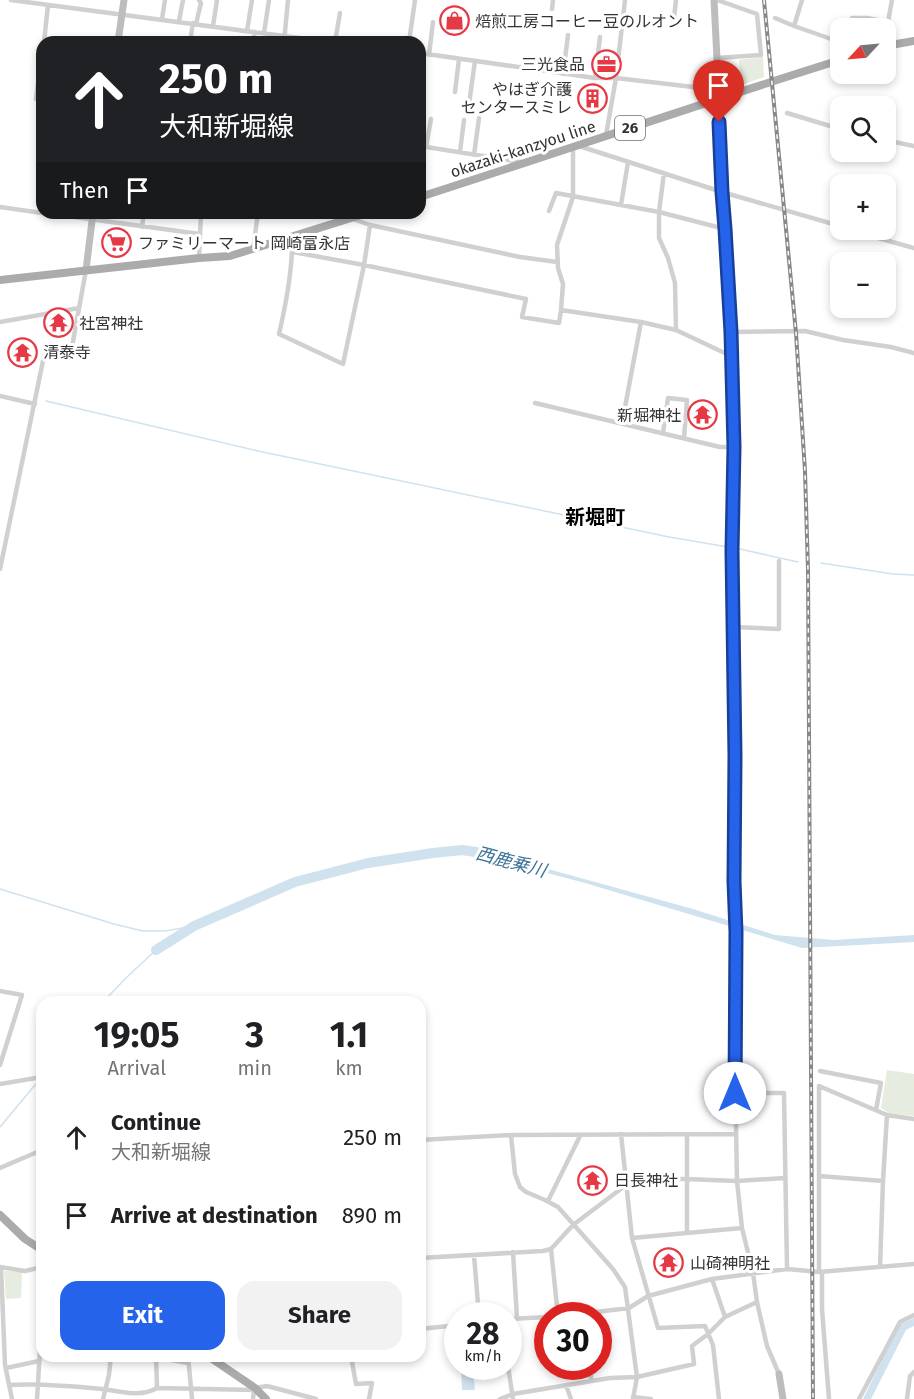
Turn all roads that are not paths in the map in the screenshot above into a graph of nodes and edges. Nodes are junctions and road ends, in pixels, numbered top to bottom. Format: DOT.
graph roads {
  1 [pos="11,0"];
  2 [pos="124,0"];
  3 [pos="165,0"];
  4 [pos="183,0"];
  5 [pos="199,0"];
  6 [pos="217,0"];
  7 [pos="252,0"];
  8 [pos="269,0"];
  9 [pos="288,0"];
  10 [pos="415,0"];
  11 [pos="553,0"];
  12 [pos="625,0"];
  13 [pos="676,0"];
  14 [pos="716,0"];
  15 [pos="802,0"];
  16 [pos="892,0"];
  17 [pos="48,5"];
  18 [pos="552,9"];
  19 [pos="340,13"];
  20 [pos="122,15"];
  21 [pos="776,18"];
  22 [pos="889,18"];
  23 [pos="162,19"];
  24 [pos="180,21"];
  25 [pos="433,22"];
  26 [pos="194,23"];
  27 [pos="213,26"];
  28 [pos="794,26"];
  29 [pos="673,27"];
  30 [pos="247,31"];
  31 [pos="255,32"];
  32 [pos="264,33"];
  33 [pos="568,35"];
  34 [pos="45,36"];
  35 [pos="119,36"];
  36 [pos="191,36"];
  37 [pos="254,36"];
  38 [pos="285,36"];
  39 [pos="336,36"];
  40 [pos="410,36"];
  41 [pos="600,37"];
  42 [pos="830,39"];
  43 [pos="914,41"];
  44 [pos="896,44"];
  45 [pos="426,54"];
  46 [pos="429,54"];
  47 [pos="717,58"];
  48 [pos="459,59"];
  49 [pos="475,61"];
  50 [pos="830,63"];
  51 [pos="563,74"];
  52 [pos="595,78"];
  53 [pos="616,78"];
  54 [pos="455,92"];
  55 [pos="719,94"];
  56 [pos="469,104"];
  57 [pos="787,113"];
  58 [pos="479,118"];
  59 [pos="431,119"];
  60 [pos="464,120"];
  61 [pos="830,126"];
  62 [pos="606,135"];
  63 [pos="896,142"];
  64 [pos="575,146"];
  65 [pos="914,146"];
  66 [pos="426,147"];
  67 [pos="460,152"];
  68 [pos="474,155"];
  69 [pos="628,162"];
  70 [pos="527,163"];
  71 [pos="663,173"];
  72 [pos="722,192"];
  73 [pos="426,195"];
  74 [pos="573,197"];
  75 [pos="621,205"];
  76 [pos="0,207"];
  77 [pos="549,211"];
  78 [pos="36,212"];
  79 [pos="659,212"];
  80 [pos="93,219"];
  81 [pos="108,219"];
  82 [pos="143,219"];
  83 [pos="201,219"];
  84 [pos="257,219"];
  85 [pos="347,219"];
  86 [pos="353,219"];
  87 [pos="830,223"];
  88 [pos="370,225"];
  89 [pos="142,226"];
  90 [pos="725,229"];
  91 [pos="200,234"];
  92 [pos="292,237"];
  93 [pos="886,240"];
  94 [pos="914,248"];
  95 [pos="253,250"];
  96 [pos="293,252"];
  97 [pos="199,258"];
  98 [pos="558,262"];
  99 [pos="364,265"];
  100 [pos="86,270"];
  101 [pos="0,280"];
  102 [pos="79,308"];
  103 [pos="561,310"];
  104 [pos="0,322"];
  105 [pos="641,322"];
  106 [pos="676,330"];
  107 [pos="731,332"];
  108 [pos="914,353"];
  109 [pos="731,356"];
  110 [pos="0,396"];
  111 [pos="535,403"];
  112 [pos="35,404"];
  113 [pos="622,423"];
  114 [pos="663,433"];
  115 [pos="684,438"];
  116 [pos="734,447"];
  117 [pos="779,561"];
  118 [pos="0,569"];
  119 [pos="733,627"];
  120 [pos="0,991"];
  121 [pos="0,1065"];
  122 [pos="820,1071"];
  123 [pos="36,1078"];
  124 [pos="0,1084"];
  125 [pos="735,1093"];
  126 [pos="876,1110"];
  127 [pos="887,1115"];
  128 [pos="914,1119"];
  129 [pos="621,1134"];
  130 [pos="687,1134"];
  131 [pos="736,1134"];
  132 [pos="511,1135"];
  133 [pos="580,1136"];
  134 [pos="426,1140"];
  135 [pos="36,1153"];
  136 [pos="0,1168"];
  137 [pos="819,1176"];
  138 [pos="785,1178"];
  139 [pos="686,1179"];
  140 [pos="883,1181"];
  141 [pos="626,1182"];
  142 [pos="736,1182"];
  143 [pos="548,1201"];
  144 [pos="0,1215"];
  145 [pos="573,1225"];
  146 [pos="742,1228"];
  147 [pos="687,1233"];
  148 [pos="632,1238"];
  149 [pos="36,1246"];
  150 [pos="551,1249"];
  151 [pos="513,1252"];
  152 [pos="474,1255"];
  153 [pos="426,1258"];
  154 [pos="914,1264"];
  155 [pos="1,1267"];
  156 [pos="880,1267"];
  157 [pos="36,1268"];
  158 [pos="787,1269"];
  159 [pos="820,1272"];
  160 [pos="753,1273"];
  161 [pos="712,1279"];
  162 [pos="648,1296"];
  163 [pos="478,1302"];
  164 [pos="516,1302"];
  165 [pos="557,1302"];
  166 [pos="757,1302"];
  167 [pos="628,1308"];
  168 [pos="612,1310"];
  169 [pos="914,1315"];
  170 [pos="725,1317"];
  171 [pos="444,1326"];
  172 [pos="426,1328"];
  173 [pos="708,1334"];
  174 [pos="36,1362"];
  175 [pos="39,1362"];
  176 [pos="110,1362"];
  177 [pos="156,1362"];
  178 [pos="185,1362"];
  179 [pos="216,1362"];
  180 [pos="352,1362"];
  181 [pos="188,1363"];
  182 [pos="4,1369"];
  183 [pos="914,1372"];
  184 [pos="779,1374"];
  185 [pos="637,1377"];
  186 [pos="510,1380"];
  187 [pos="591,1381"];
  188 [pos="38,1384"];
  189 [pos="9,1385"];
  190 [pos="566,1385"];
  191 [pos="157,1388"];
  192 [pos="104,1389"];
  193 [pos="191,1389"];
  194 [pos="254,1389"];
  195 [pos="513,1396"];
  196 [pos="633,1398"];
  197 [pos="12,1399"];
  198 [pos="37,1399"];
  199 [pos="103,1399"];
  200 [pos="192,1399"];
  201 [pos="253,1399"];
  202 [pos="266,1399"];
  203 [pos="316,1399"];
  204 [pos="369,1399"];
  205 [pos="500,1399"];
  206 [pos="572,1399"];
  207 [pos="651,1399"];
  208 [pos="718,1399"];
  209 [pos="783,1399"];
  210 [pos="829,1399"];
  211 [pos="859,1399"];
  212 [pos="907,1399"];
  1 -- 17 [label="street"];
  2 -- 20 [label="street"];
  3 -- 23 [label="street"];
  4 -- 24 [label="street"];
  5 -- 26 [label="street"];
  6 -- 27 [label="street"];
  7 -- 30 [label="street"];
  8 -- 32 [label="street"];
  9 -- 38 [label="street"];
  10 -- 40 [label="street"];
  11 -- 18 [label="street"];
  12 -- 53 [label="street"];
  13 -- 29 [label="street"];
  14 -- 47 [label="street"];
  14 -- 47 [label="street"];
  15 -- 28 [label="street"];
  16 -- 22 [label="street"];
  17 -- 20 [label="street"];
  17 -- 34 [label="street"];
  19 -- 39 [label="street"];
  20 -- 23 [label="street"];
  20 -- 35 [label="street"];
  21 -- 28 [label="street"];
  23 -- 24 [label="street"];
  24 -- 26 [label="street"];
  25 -- 46 [label="street"];
  26 -- 27 [label="street"];
  26 -- 36 [label="street"];
  27 -- 30 [label="street"];
  28 -- 42 [label="street"];
  30 -- 31 [label="street"];
  31 -- 32 [label="street"];
  31 -- 37 [label="street"];
  32 -- 38 [label="street"];
  33 -- 51 [label="street"];
  41 -- 52 [label="street"];
  43 -- 44 [label="main road"];
  45 -- 46 [label="street"];
  46 -- 48 [label="street"];
  47 -- 55 [label="street"];
  48 -- 49 [label="street"];
  48 -- 54 [label="street"];
  49 -- 51 [label="street"];
  49 -- 56 [label="street"];
  50 -- 55 [label="main road, okazaki-kanzyou line / 26"];
  51 -- 52 [label="street"];
  52 -- 53 [label="street"];
  53 -- 55 [label="street"];
  53 -- 62 [label="street"];
  55 -- 62 [label="main road, okazaki-kanzyou line / 26"];
  55 -- 72 [label="street"];
  57 -- 61 [label="street"];
  58 -- 68 [label="street"];
  59 -- 66 [label="street"];
  60 -- 67 [label="street"];
  62 -- 64 [label="main road, okazaki-kanzyou line / 26"];
  63 -- 65 [label="street"];
  64 -- 69 [label="street"];
  64 -- 70 [label="main road, okazaki-kanzyou line / 26"];
  64 -- 74 [label="street"];
  66 -- 67 [label="street"];
  67 -- 68 [label="street"];
  68 -- 70 [label="street"];
  69 -- 71 [label="street"];
  69 -- 75 [label="street"];
  70 -- 73 [label="main road, okazaki-kanzyou line / 26"];
  71 -- 72 [label="street"];
  71 -- 79 [label="street"];
  72 -- 87 [label="street"];
  72 -- 90 [label="street"];
  74 -- 75 [label="street"];
  74 -- 77 [label="street"];
  74 -- 98 [label="street"];
  75 -- 79 [label="street"];
  76 -- 78 [label="street"];
  79 -- 90 [label="street"];
  79 -- 106 [label="street"];
  80 -- 100 [label="street"];
  81 -- 89 [label="street"];
  82 -- 89 [label="street"];
  83 -- 91 [label="street"];
  84 -- 95 [label="street"];
  85 -- 92 [label="main road"];
  86 -- 88 [label="street"];
  88 -- 98 [label="street"];
  88 -- 99 [label="street"];
  89 -- 91 [label="street"];
  90 -- 107 [label="street"];
  91 -- 97 [label="street"];
  92 -- 95 [label="main road"];
  92 -- 96 [label="street"];
  93 -- 94 [label="street"];
  95 -- 97 [label="main road"];
  96 -- 99 [label="street"];
  96 -- 99 [label="street"];
  97 -- 100 [label="main road"];
  98 -- 103 [label="street"];
  99 -- 103 [label="street"];
  100 -- 101 [label="main road"];
  100 -- 102 [label="street"];
  102 -- 104 [label="street"];
  102 -- 112 [label="street"];
  103 -- 105 [label="street"];
  105 -- 106 [label="street"];
  105 -- 113 [label="street"];
  106 -- 109 [label="street"];
  107 -- 108 [label="street"];
  107 -- 109 [label="street"];
  109 -- 116 [label="street"];
  110 -- 112 [label="street"];
  111 -- 113 [label="street"];
  112 -- 118 [label="street"];
  113 -- 114 [label="street"];
  114 -- 115 [label="street"];
  114 -- 115 [label="street"];
  115 -- 116 [label="street"];
  116 -- 119 [label="street"];
  117 -- 119 [label="street"];
  119 -- 125 [label="street"];
  120 -- 121 [label="street"];
  122 -- 126 [label="street"];
  123 -- 124 [label="street"];
  125 -- 131 [label="street"];
  125 -- 138 [label="street"];
  126 -- 127 [label="street"];
  126 -- 137 [label="street"];
  127 -- 128 [label="street"];
  127 -- 140 [label="street"];
  129 -- 130 [label="street"];
  129 -- 133 [label="street"];
  129 -- 141 [label="street"];
  130 -- 131 [label="street"];
  130 -- 139 [label="street"];
  131 -- 142 [label="street"];
  132 -- 133 [label="street"];
  132 -- 134 [label="street"];
  132 -- 143 [label="street"];
  133 -- 143 [label="street"];
  135 -- 136 [label="street"];
  137 -- 140 [label="street"];
  137 -- 159 [label="street"];
  138 -- 142 [label="street"];
  138 -- 158 [label="street"];
  139 -- 141 [label="street"];
  139 -- 142 [label="street"];
  139 -- 147 [label="street"];
  140 -- 156 [label="street"];
  141 -- 145 [label="street"];
  141 -- 148 [label="street"];
  142 -- 146 [label="street"];
  143 -- 145 [label="street"];
  144 -- 149 [label="main road"];
  145 -- 150 [label="street"];
  145 -- 167 [label="street"];
  146 -- 147 [label="street"];
  146 -- 160 [label="street"];
  147 -- 148 [label="street"];
  148 -- 162 [label="street"];
  150 -- 151 [label="street"];
  150 -- 165 [label="street"];
  151 -- 152 [label="street"];
  151 -- 164 [label="street"];
  152 -- 153 [label="street"];
  152 -- 163 [label="street"];
  154 -- 156 [label="street"];
  155 -- 157 [label="street"];
  155 -- 182 [label="street"];
  156 -- 159 [label="street"];
  158 -- 159 [label="street"];
  158 -- 160 [label="street"];
  159 -- 210 [label="street"];
  160 -- 161 [label="street"];
  160 -- 166 [label="street"];
  161 -- 162 [label="street"];
  161 -- 170 [label="street"];
  162 -- 167 [label="street"];
  162 -- 173 [label="street"];
  166 -- 170 [label="street"];
  166 -- 184 [label="street"];
  167 -- 168 [label="street"];
  167 -- 185 [label="street"];
  169 -- 211 [label="street"];
  170 -- 173 [label="street"];
  171 -- 172 [label="street"];
  173 -- 185 [label="street"];
  173 -- 208 [label="street"];
  174 -- 182 [label="street"];
  175 -- 188 [label="street"];
  176 -- 192 [label="street"];
  177 -- 191 [label="street"];
  178 -- 181 [label="street"];
  179 -- 194 [label="main road"];
  180 -- 204 [label="street"];
  181 -- 193 [label="street"];
  182 -- 189 [label="street"];
  183 -- 212 [label="street"];
  184 -- 209 [label="street"];
  185 -- 187 [label="street"];
  185 -- 196 [label="street"];
  186 -- 195 [label="street"];
  187 -- 190 [label="street"];
  188 -- 189 [label="street"];
  188 -- 192 [label="street"];
  188 -- 198 [label="street"];
  189 -- 197 [label="street"];
  190 -- 195 [label="street"];
  190 -- 206 [label="street"];
  191 -- 192 [label="street"];
  191 -- 193 [label="street"];
  192 -- 199 [label="street"];
  193 -- 194 [label="street"];
  193 -- 200 [label="street"];
  194 -- 201 [label="street"];
  194 -- 202 [label="main road"];
  194 -- 203 [label="street"];
  195 -- 205 [label="street"];
  196 -- 207 [label="street"];
}
